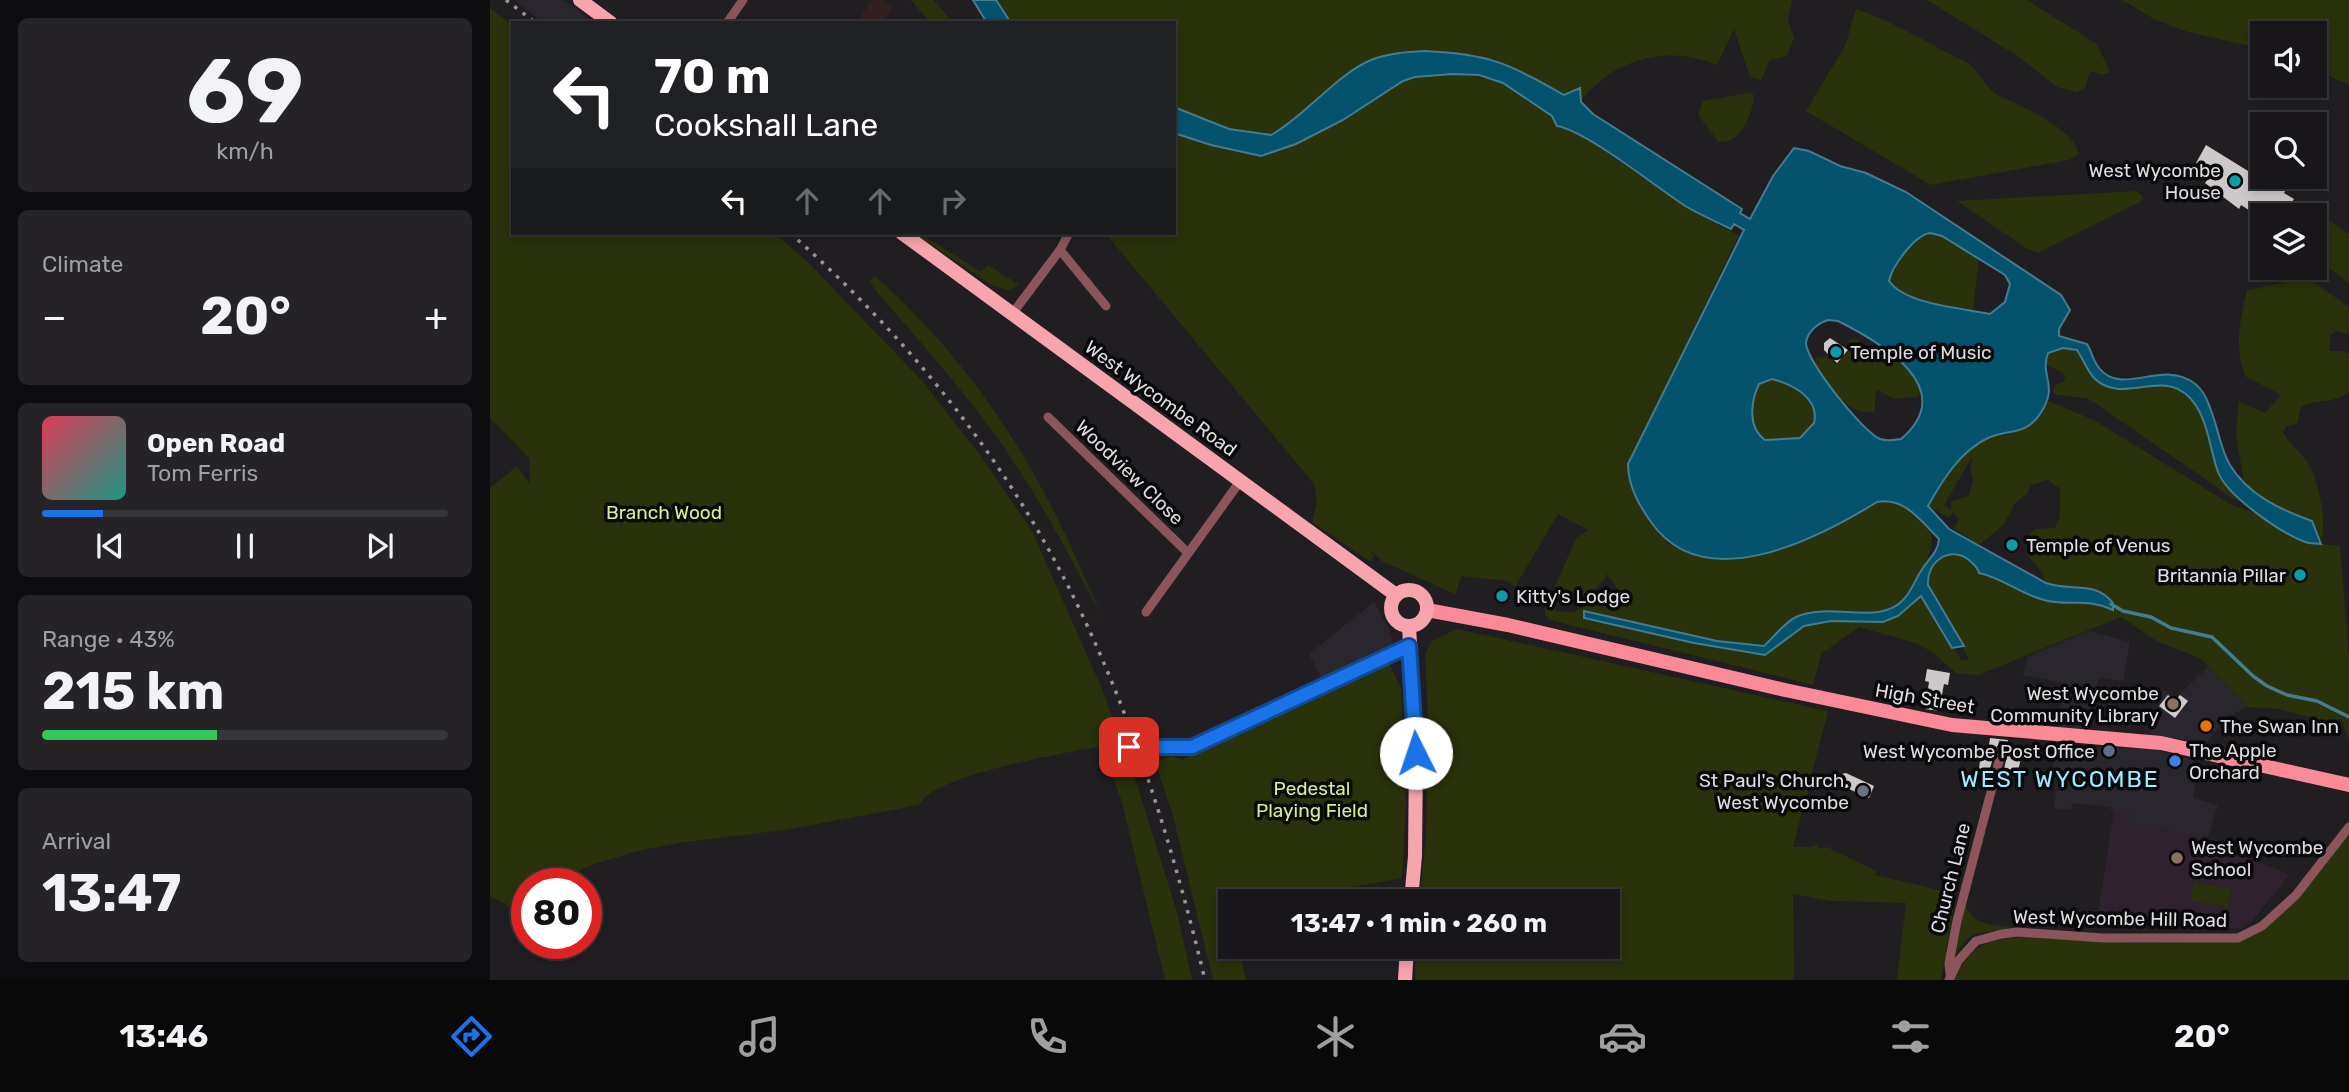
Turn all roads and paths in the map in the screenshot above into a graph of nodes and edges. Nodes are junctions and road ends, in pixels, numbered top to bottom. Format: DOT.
graph roads {
  1 [pos="580,0"];
  2 [pos="743,0"];
  3 [pos="608,21"];
  4 [pos="728,21"];
  5 [pos="905,235"];
  6 [pos="1068,235"];
  7 [pos="1060,250"];
  8 [pos="1106,306"];
  9 [pos="1012,314"];
  10 [pos="1048,416"];
  11 [pos="1241,480"];
  12 [pos="1188,553"];
  13 [pos="1396,596"];
  14 [pos="1427,610"];
  15 [pos="1146,612"];
  16 [pos="1409,626"];
  17 [pos="1409,646"];
  18 [pos="1129,747"];
  19 [pos="2001,750"];
  20 [pos="2349,785"];
  21 [pos="2349,827"];
  22 [pos="1412,889"];
  23 [pos="1406,959"];
  24 [pos="1950,977"];
  25 [pos="1405,980"];
  1 -- 3 [label="highway"];
  2 -- 4 [label="street"];
  5 -- 9 [label="highway, West Wycombe Road"];
  6 -- 7 [label="street"];
  7 -- 8 [label="street"];
  7 -- 9 [label="street"];
  9 -- 11 [label="highway, West Wycombe Road"];
  10 -- 12 [label="street, Woodview Close"];
  11 -- 12 [label="street"];
  11 -- 13 [label="highway, West Wycombe Road"];
  12 -- 15 [label="street"];
  13 -- 14 [label="highway"];
  13 -- 16 [label="highway"];
  14 -- 16 [label="highway"];
  14 -- 20 [label="main road, High Street"];
  16 -- 17 [label="highway"];
  17 -- 18 [label="street"];
  17 -- 22 [label="highway"];
  19 -- 24 [label="street, Church Lane"];
  21 -- 24 [label="street, West Wycombe Hill Road"];
  23 -- 25 [label="highway"];
}
